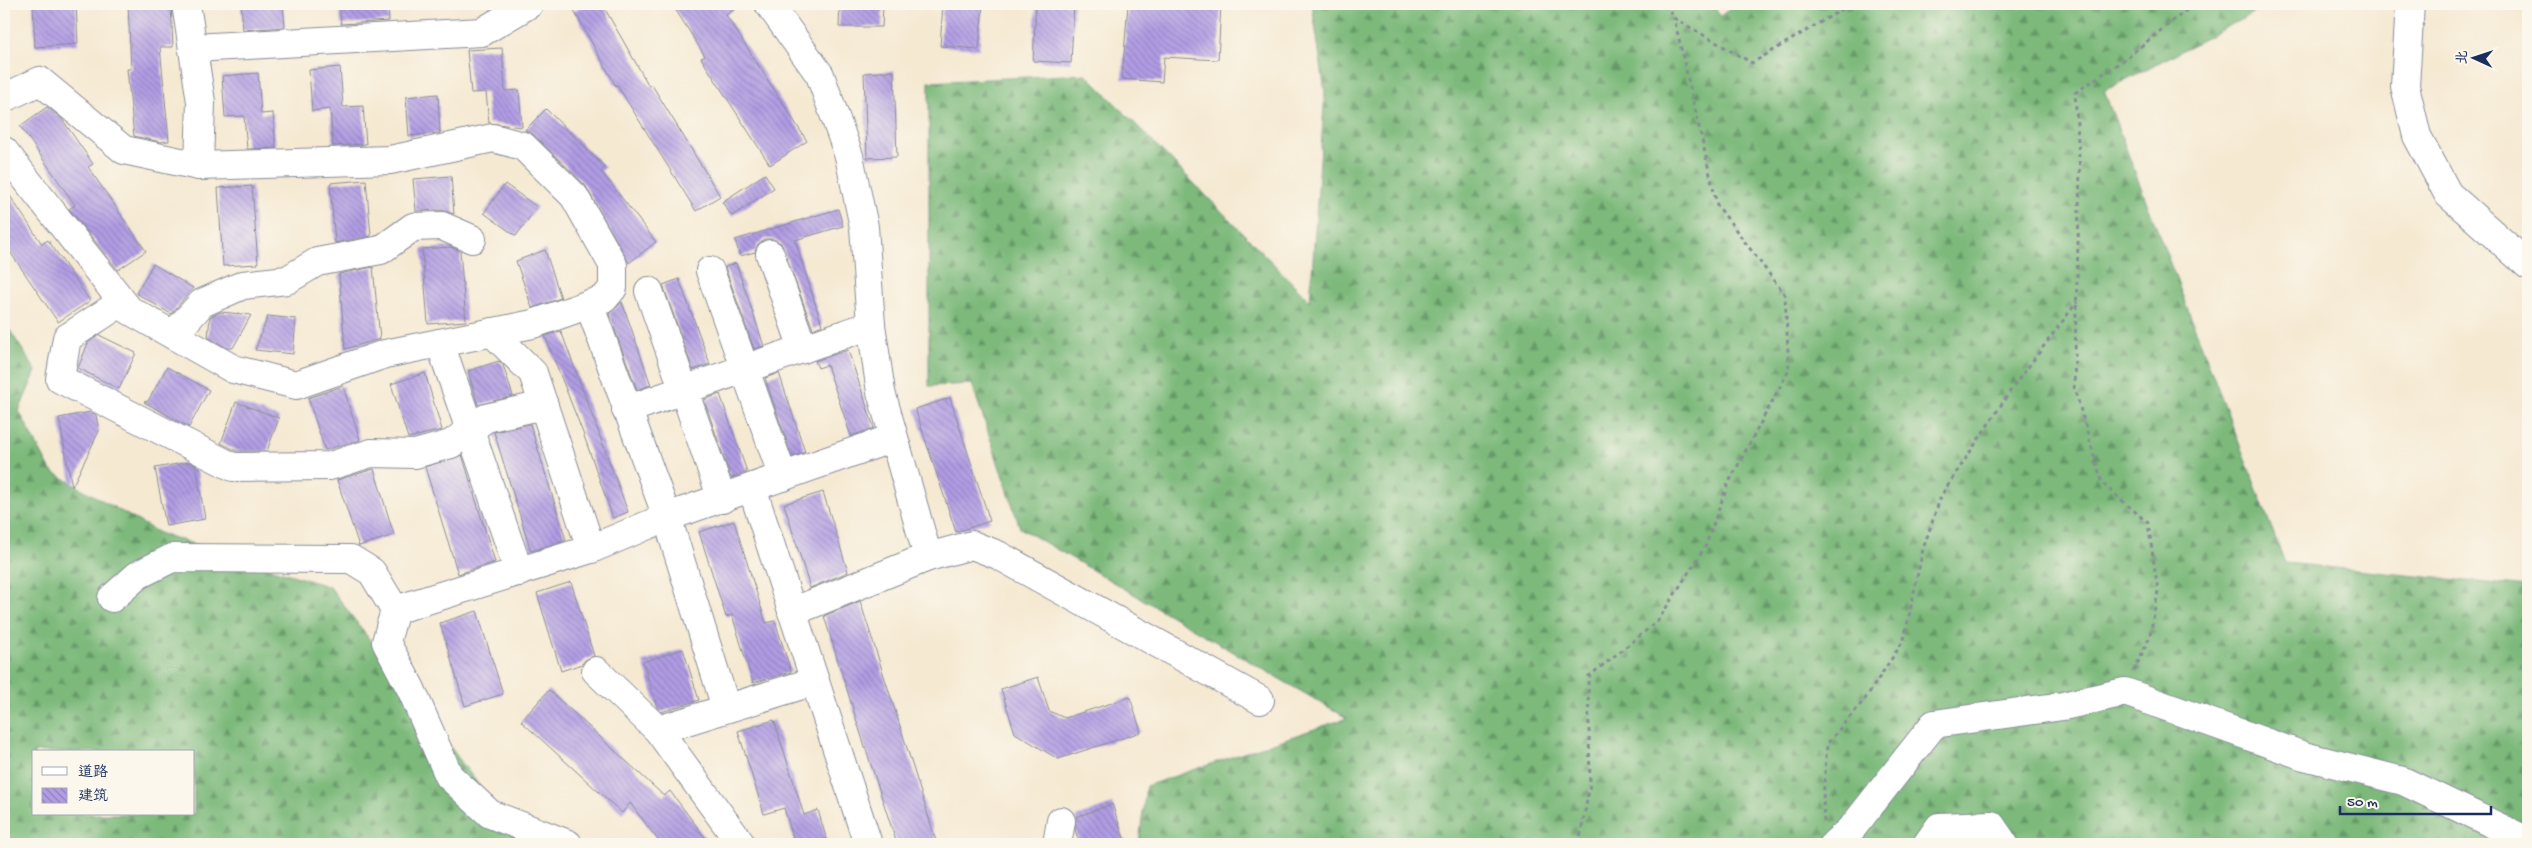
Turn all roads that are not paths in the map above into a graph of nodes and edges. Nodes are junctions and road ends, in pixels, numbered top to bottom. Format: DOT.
graph roads {
  1 [pos="186,4"];
  2 [pos="529,4"];
  3 [pos="769,4"];
  4 [pos="2410,4"];
  5 [pos="193,48"];
  6 [pos="4,98"];
  7 [pos="4,151"];
  8 [pos="199,166"];
  9 [pos="472,239"];
  10 [pos="770,254"];
  11 [pos="2528,265"];
  12 [pos="710,271"];
  13 [pos="649,291"];
  14 [pos="122,302"];
  15 [pos="589,304"];
  16 [pos="871,326"];
  17 [pos="492,332"];
  18 [pos="173,335"];
  19 [pos="440,343"];
  20 [pos="803,349"];
  21 [pos="744,369"];
  22 [pos="683,390"];
  23 [pos="544,405"];
  24 [pos="626,410"];
  25 [pos="470,429"];
  26 [pos="893,438"];
  27 [pos="783,477"];
  28 [pos="752,488"];
  29 [pos="722,499"];
  30 [pos="667,517"];
  31 [pos="591,549"];
  32 [pos="928,557"];
  33 [pos="519,572"];
  34 [pos="112,598"];
  35 [pos="395,610"];
  36 [pos="792,612"];
  37 [pos="596,671"];
  38 [pos="815,680"];
  39 [pos="1260,700"];
  40 [pos="726,708"];
  41 [pos="658,730"];
  42 [pos="1829,835"];
  43 [pos="2528,842"];
  44 [pos="568,844"];
  45 [pos="741,844"];
  46 [pos="868,844"];
  47 [pos="1926,844"];
  48 [pos="2004,844"];
  1 -- 5 [label="street"];
  2 -- 5 [label="street"];
  3 -- 16 [label="street"];
  4 -- 11 [label="street"];
  5 -- 8 [label="street"];
  6 -- 8 [label="street"];
  7 -- 14 [label="street"];
  8 -- 15 [label="street"];
  9 -- 18 [label="street"];
  10 -- 20 [label="street"];
  12 -- 21 [label="street"];
  13 -- 22 [label="street"];
  14 -- 18 [label="street"];
  14 -- 25 [label="street"];
  15 -- 17 [label="street"];
  15 -- 24 [label="street"];
  16 -- 20 [label="street"];
  16 -- 26 [label="street"];
  17 -- 19 [label="street"];
  17 -- 23 [label="street"];
  18 -- 19 [label="street"];
  19 -- 25 [label="street"];
  20 -- 21 [label="street"];
  21 -- 22 [label="street"];
  21 -- 27 [label="street"];
  22 -- 24 [label="street"];
  22 -- 29 [label="street"];
  23 -- 25 [label="street"];
  23 -- 31 [label="street"];
  24 -- 30 [label="street"];
  25 -- 33 [label="street"];
  26 -- 27 [label="street"];
  26 -- 32 [label="street"];
  27 -- 28 [label="street"];
  28 -- 29 [label="street"];
  28 -- 36 [label="street"];
  29 -- 30 [label="street"];
  30 -- 31 [label="street"];
  30 -- 40 [label="street"];
  31 -- 33 [label="street"];
  32 -- 36 [label="street"];
  32 -- 39 [label="street"];
  33 -- 35 [label="street"];
  34 -- 35 [label="street"];
  35 -- 44 [label="street"];
  36 -- 38 [label="street"];
  37 -- 41 [label="street"];
  38 -- 40 [label="street"];
  38 -- 46 [label="street"];
  40 -- 41 [label="street"];
  41 -- 45 [label="street"];
  42 -- 43 [label="street"];
  47 -- 48 [label="street"];
}
